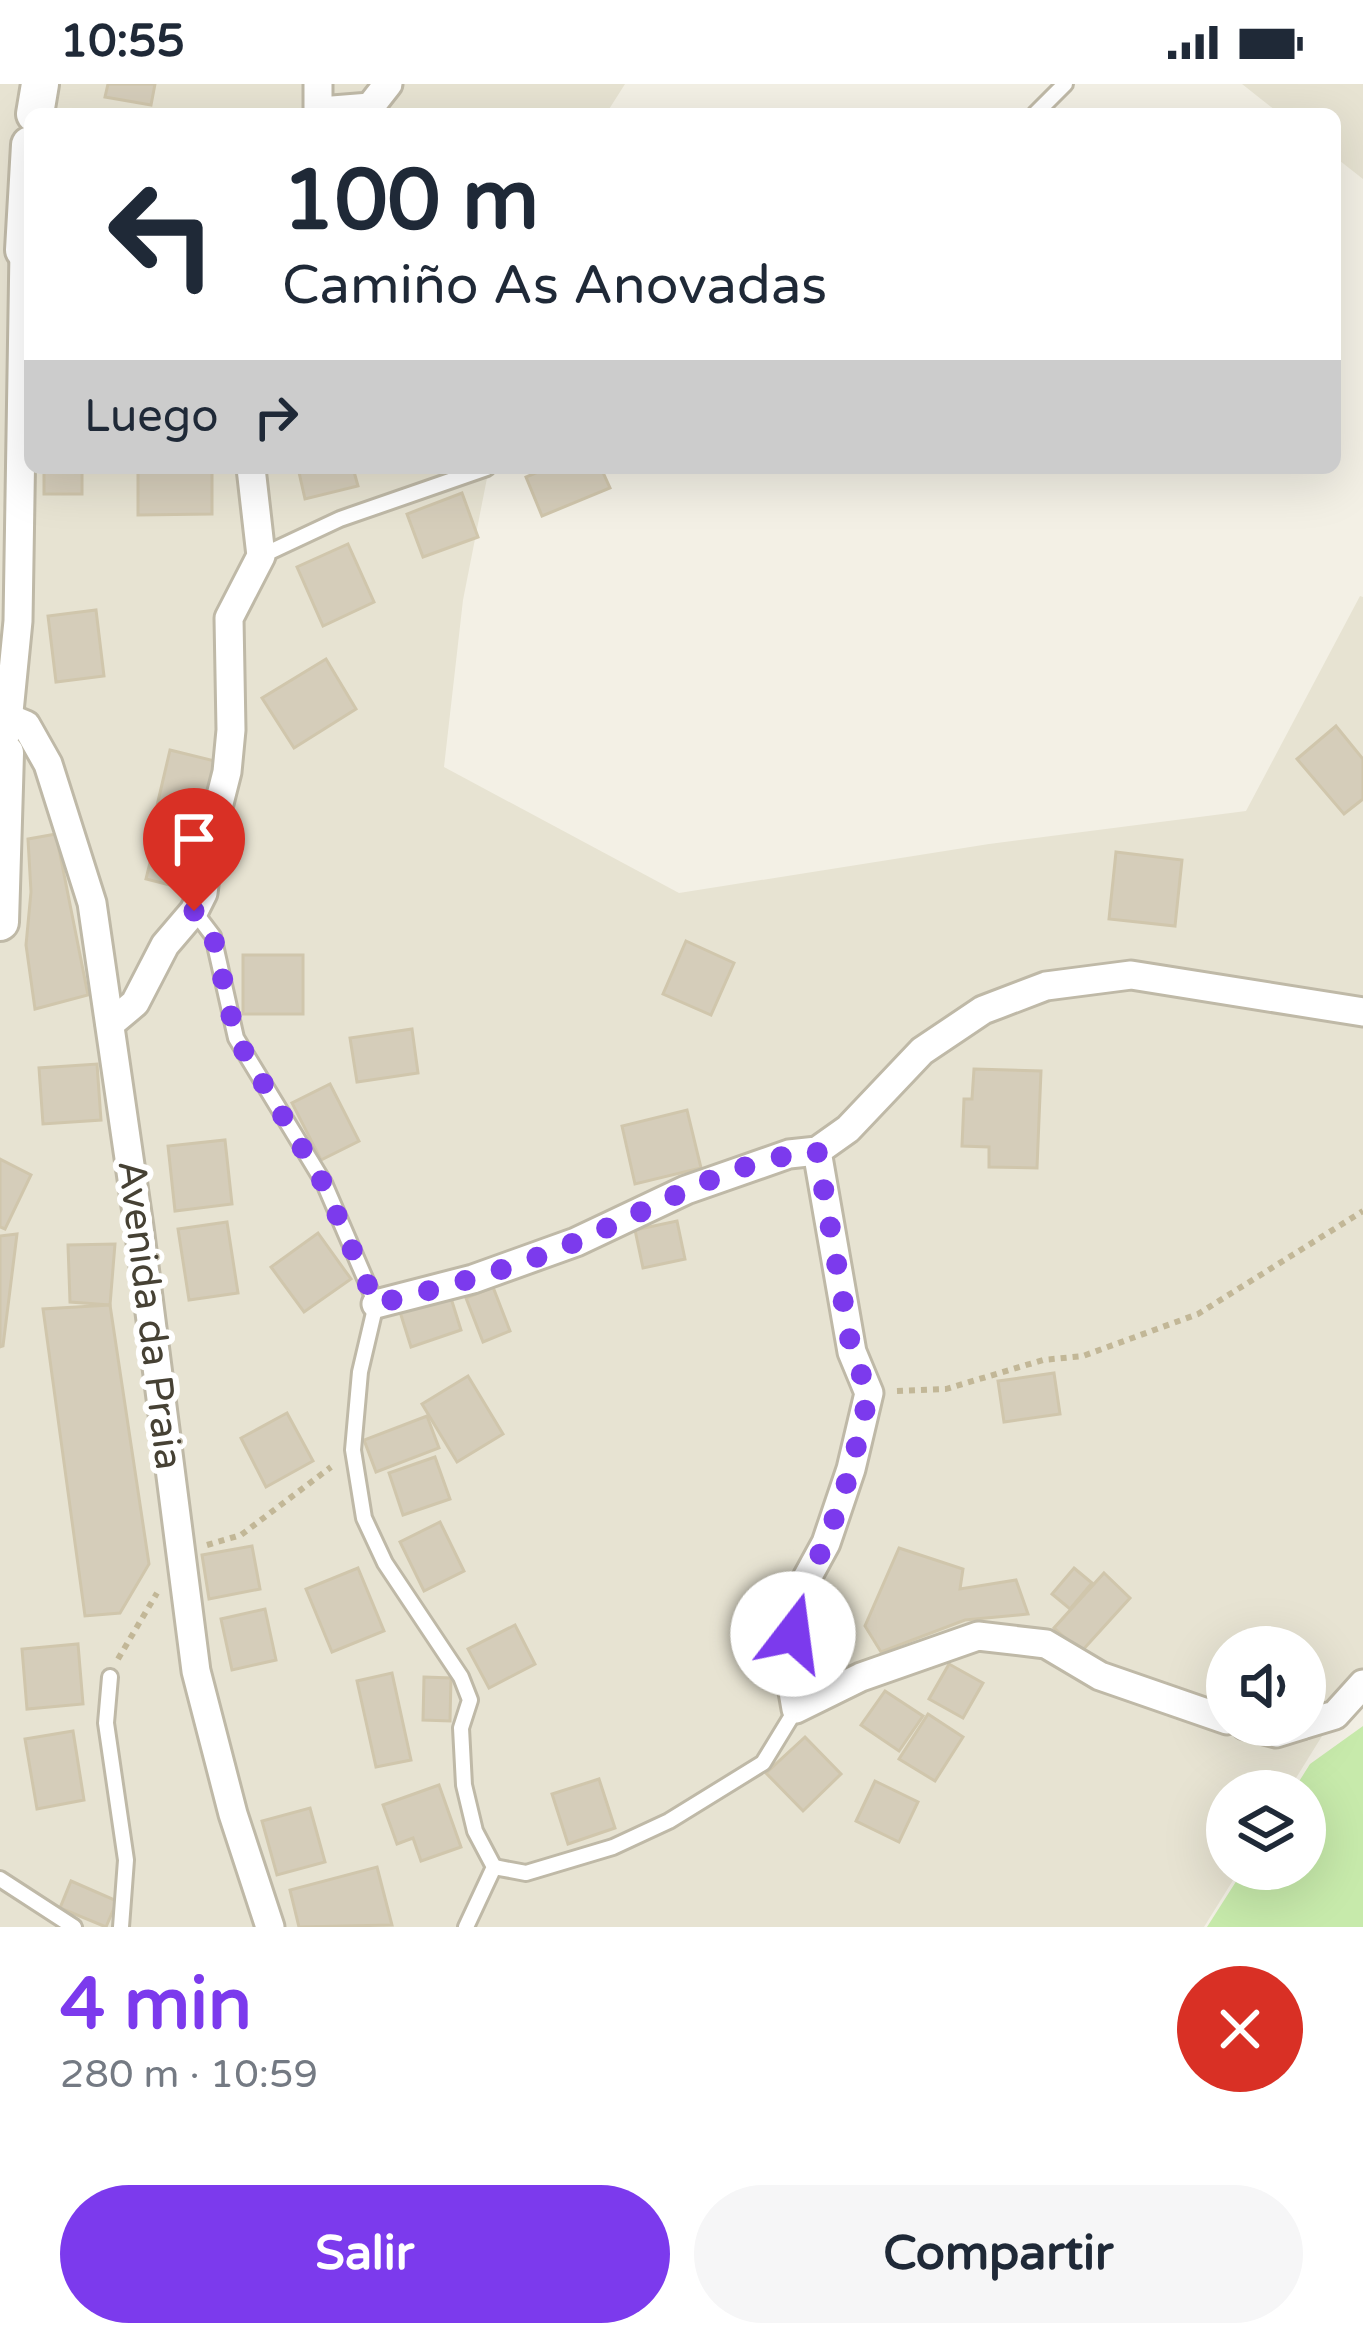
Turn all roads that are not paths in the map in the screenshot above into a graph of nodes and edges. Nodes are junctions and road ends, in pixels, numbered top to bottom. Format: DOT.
graph roads {
  1 [pos="388,84"];
  2 [pos="1065,84"];
  3 [pos="319,103"];
  4 [pos="1041,108"];
  5 [pos="24,183"];
  6 [pos="16,234"];
  7 [pos="252,474"];
  8 [pos="470,474"];
  9 [pos="261,556"];
  10 [pos="9,622"];
  11 [pos="7,735"];
  12 [pos="194,911"];
  13 [pos="0,922"];
  14 [pos="1363,1012"];
  15 [pos="110,1024"];
  16 [pos="817,1151"];
  17 [pos="376,1304"];
  18 [pos="110,1677"];
  19 [pos="1363,1684"];
  20 [pos="796,1708"];
  21 [pos="1206,1713"];
  22 [pos="1326,1717"];
  23 [pos="494,1868"];
  24 [pos="0,1880"];
  25 [pos="74,1927"];
  26 [pos="121,1927"];
  27 [pos="270,1927"];
  28 [pos="466,1927"];
  1 -- 3 [label="street"];
  2 -- 4 [label="lane"];
  5 -- 6 [label="street"];
  6 -- 10 [label="street"];
  7 -- 9 [label="street"];
  8 -- 9 [label="lane"];
  9 -- 12 [label="street"];
  10 -- 11 [label="street"];
  11 -- 13 [label="street"];
  11 -- 15 [label="street, Avenida da Praia"];
  12 -- 15 [label="street"];
  12 -- 17 [label="lane"];
  14 -- 16 [label="street"];
  15 -- 27 [label="street, Avenida da Praia"];
  16 -- 17 [label="street"];
  16 -- 20 [label="street"];
  17 -- 23 [label="lane"];
  18 -- 26 [label="lane"];
  19 -- 22 [label="street"];
  20 -- 21 [label="street"];
  20 -- 23 [label="lane"];
  23 -- 28 [label="lane"];
  24 -- 25 [label="lane"];
}
